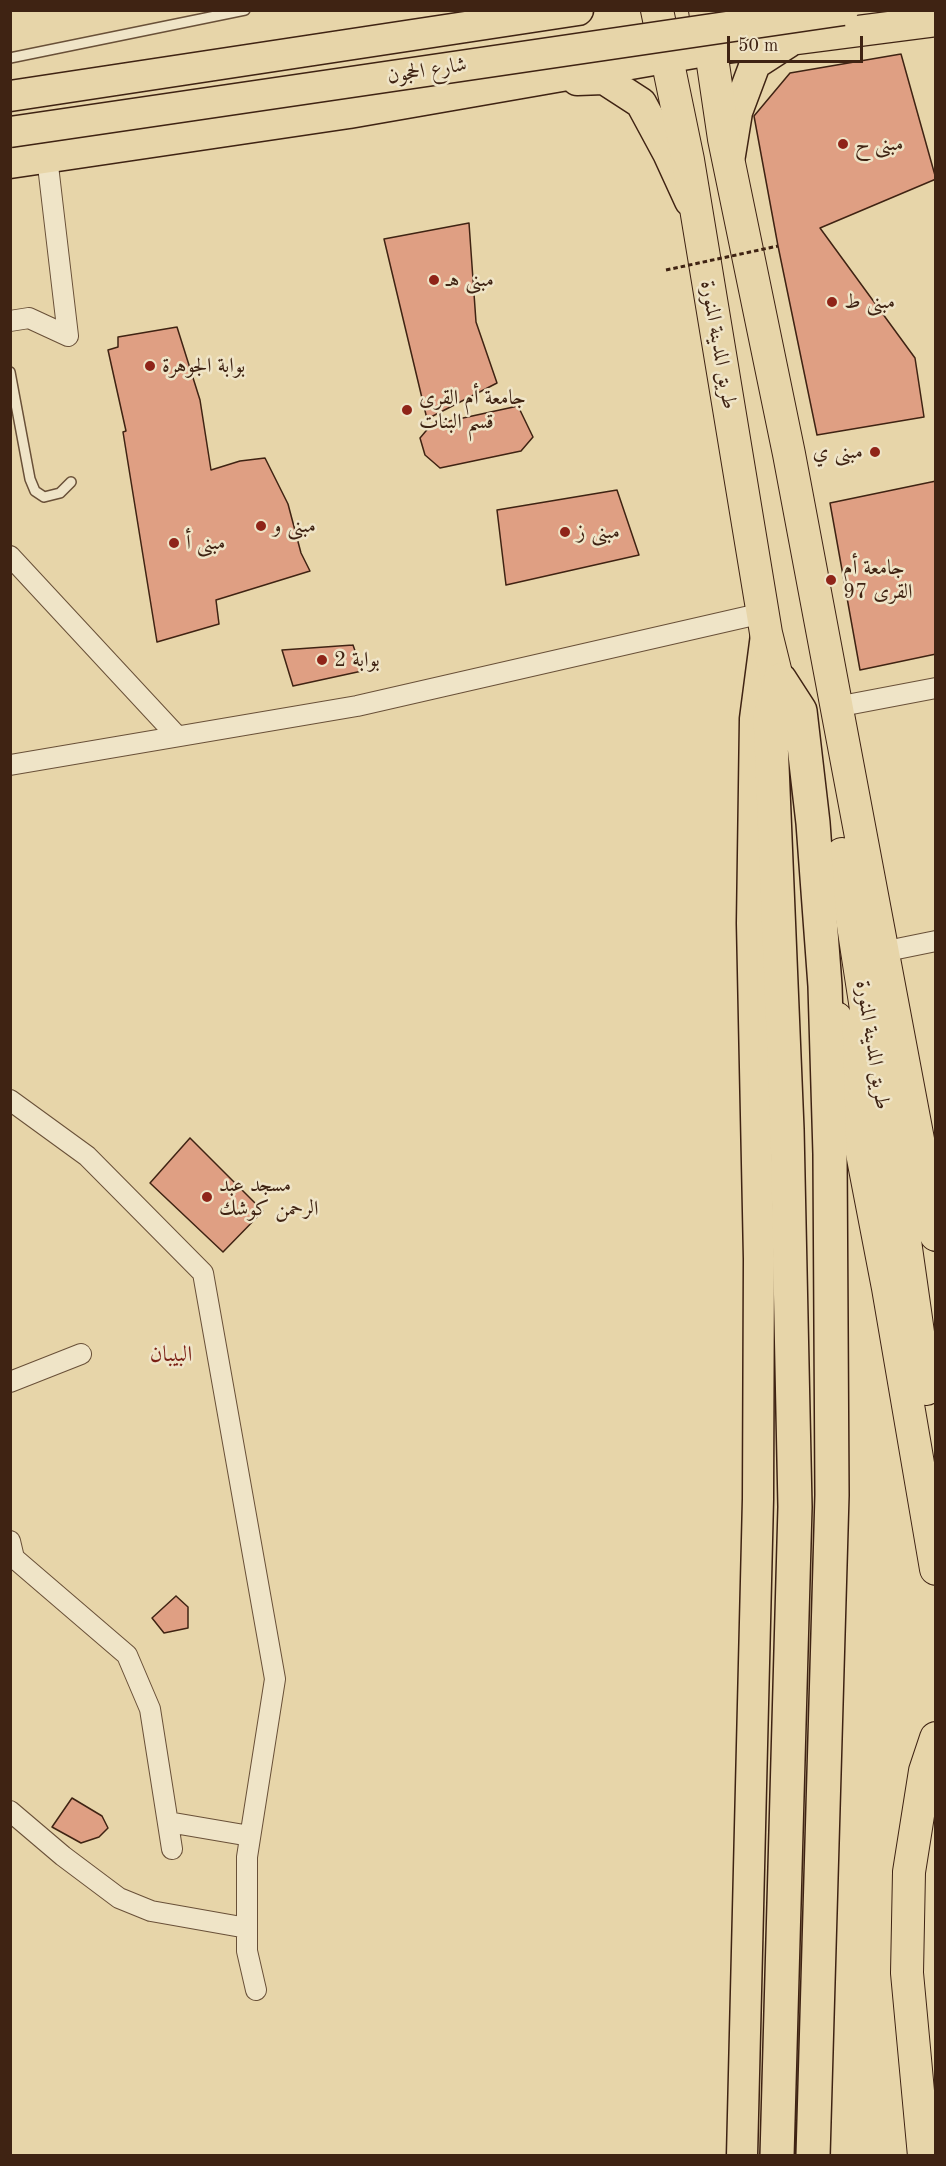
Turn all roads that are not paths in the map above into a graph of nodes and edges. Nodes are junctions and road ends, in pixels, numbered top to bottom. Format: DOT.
graph roads {
  1 [pos="245,10"];
  2 [pos="522,10"];
  3 [pos="578,10"];
  4 [pos="657,10"];
  5 [pos="699,10"];
  6 [pos="705,10"];
  7 [pos="843,10"];
  8 [pos="936,21"];
  9 [pos="493,23"];
  10 [pos="795,39"];
  11 [pos="711,50"];
  12 [pos="10,58"];
  13 [pos="667,58"];
  14 [pos="529,81"];
  15 [pos="10,96"];
  16 [pos="10,113"];
  17 [pos="10,132"];
  18 [pos="47,157"];
  19 [pos="10,163"];
  20 [pos="729,164"];
  21 [pos="695,213"];
  22 [pos="10,321"];
  23 [pos="10,372"];
  24 [pos="71,482"];
  25 [pos="10,556"];
  26 [pos="764,623"];
  27 [pos="822,632"];
  28 [pos="780,680"];
  29 [pos="936,688"];
  30 [pos="836,707"];
  31 [pos="177,736"];
  32 [pos="10,765"];
  33 [pos="936,941"];
  34 [pos="882,952"];
  35 [pos="10,1100"];
  36 [pos="928,1157"];
  37 [pos="934,1215"];
  38 [pos="81,1354"];
  39 [pos="10,1382"];
  40 [pos="936,1458"];
  41 [pos="10,1541"];
  42 [pos="936,1569"];
  43 [pos="936,1738"];
  44 [pos="10,1811"];
  45 [pos="168,1822"];
  46 [pos="250,1836"];
  47 [pos="172,1849"];
  48 [pos="247,1928"];
  49 [pos="256,1990"];
  50 [pos="742,2156"];
  51 [pos="777,2156"];
  52 [pos="813,2156"];
  53 [pos="924,2156"];
  1 -- 12 [label="lane"];
  2 -- 9 [label="main road"];
  3 -- 9 [label="main road"];
  4 -- 13 [label="highway, طريق المدينة المنورة"];
  5 -- 16 [label="main road, شارع الحجون"];
  6 -- 11 [label="highway, طريق المدينة المنورة"];
  7 -- 17 [label="main road, شارع الحجون, bridge"];
  8 -- 10 [label="main road"];
  9 -- 15 [label="main road"];
  10 -- 11 [label="main road"];
  10 -- 20 [label="main road"];
  11 -- 13 [label="main road"];
  11 -- 20 [label="highway, طريق المدينة المنورة"];
  13 -- 14 [label="main road"];
  13 -- 21 [label="highway, طريق المدينة المنورة"];
  14 -- 18 [label="main road"];
  14 -- 21 [label="main road"];
  18 -- 19 [label="main road"];
  18 -- 22 [label="street"];
  20 -- 27 [label="highway, طريق المدينة المنورة"];
  21 -- 26 [label="highway, طريق المدينة المنورة"];
  23 -- 24 [label="lane"];
  25 -- 31 [label="street"];
  26 -- 28 [label="highway, طريق المدينة المنورة"];
  26 -- 31 [label="street"];
  26 -- 50 [label="main road"];
  27 -- 30 [label="highway, طريق المدينة المنورة"];
  27 -- 40 [label="highway, طريق المدينة المنورة"];
  28 -- 42 [label="highway, طريق المدينة المنورة"];
  28 -- 51 [label="highway"];
  28 -- 52 [label="highway"];
  29 -- 30 [label="street"];
  30 -- 34 [label="highway, طريق المدينة المنورة"];
  31 -- 32 [label="street"];
  33 -- 34 [label="street"];
  34 -- 36 [label="highway, طريق المدينة المنورة"];
  35 -- 46 [label="street"];
  36 -- 37 [label="highway, طريق المدينة المنورة"];
  38 -- 39 [label="street"];
  41 -- 45 [label="street"];
  43 -- 53 [label="highway"];
  44 -- 48 [label="street"];
  45 -- 46 [label="street"];
  45 -- 47 [label="street"];
  46 -- 48 [label="street"];
  48 -- 49 [label="street"];
}
